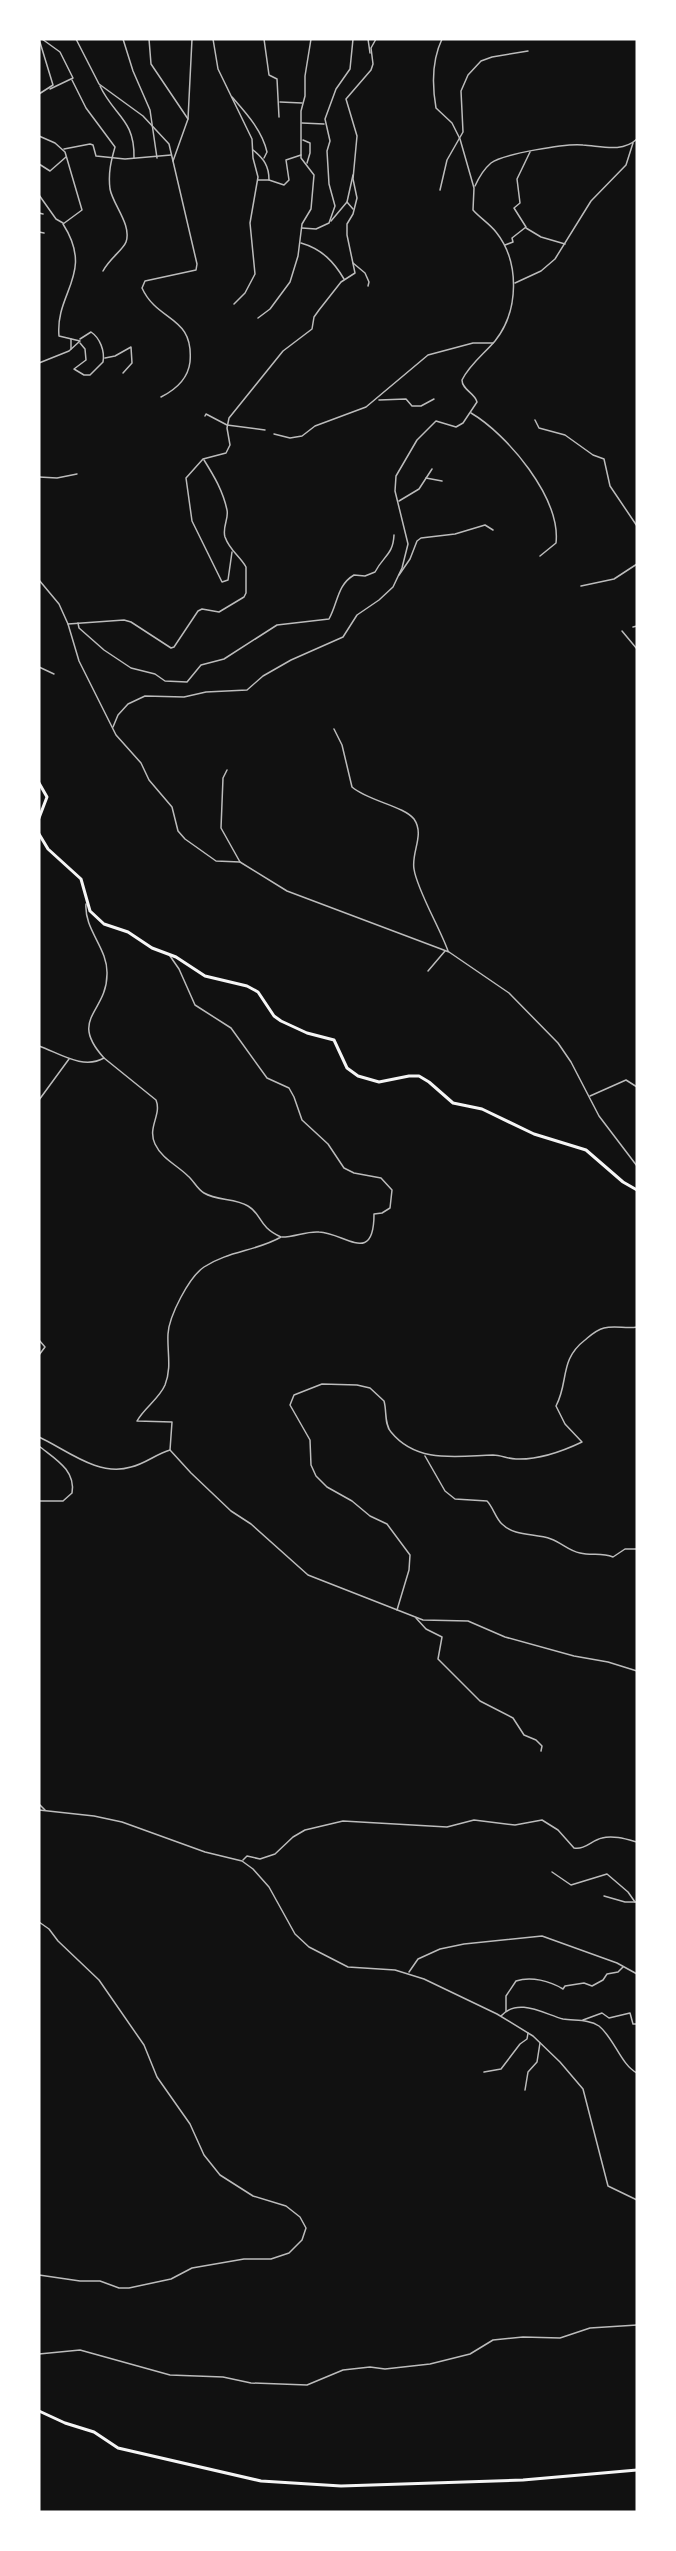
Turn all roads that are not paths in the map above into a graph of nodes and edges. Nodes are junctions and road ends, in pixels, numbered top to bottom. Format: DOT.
graph roads {
  1 [pos="41,39"];
  2 [pos="76,39"];
  3 [pos="123,39"];
  4 [pos="149,39"];
  5 [pos="192,39"];
  6 [pos="218,39"];
  7 [pos="264,39"];
  8 [pos="311,39"];
  9 [pos="353,39"];
  10 [pos="368,39"];
  11 [pos="376,39"];
  12 [pos="442,39"];
  13 [pos="213,40"];
  14 [pos="528,51"];
  15 [pos="370,54"];
  16 [pos="72,80"];
  17 [pos="100,85"];
  18 [pos="50,89"];
  19 [pos="39,94"];
  20 [pos="229,94"];
  21 [pos="279,102"];
  22 [pos="303,103"];
  23 [pos="279,117"];
  24 [pos="188,120"];
  25 [pos="151,123"];
  26 [pos="301,123"];
  27 [pos="325,124"];
  28 [pos="39,136"];
  29 [pos="460,139"];
  30 [pos="637,139"];
  31 [pos="303,140"];
  32 [pos="633,143"];
  33 [pos="63,149"];
  34 [pos="253,150"];
  35 [pos="530,152"];
  36 [pos="172,154"];
  37 [pos="302,155"];
  38 [pos="66,156"];
  39 [pos="111,158"];
  40 [pos="157,158"];
  41 [pos="264,158"];
  42 [pos="134,159"];
  43 [pos="173,161"];
  44 [pos="39,164"];
  45 [pos="306,164"];
  46 [pos="353,175"];
  47 [pos="258,180"];
  48 [pos="270,180"];
  49 [pos="474,188"];
  50 [pos="441,190"];
  51 [pos="39,195"];
  52 [pos="347,202"];
  53 [pos="354,210"];
  54 [pos="39,213"];
  55 [pos="43,214"];
  56 [pos="329,223"];
  57 [pos="63,224"];
  58 [pos="526,227"];
  59 [pos="302,228"];
  60 [pos="39,232"];
  61 [pos="44,233"];
  62 [pos="301,243"];
  63 [pos="565,244"];
  64 [pos="504,245"];
  65 [pos="353,263"];
  66 [pos="103,271"];
  67 [pos="344,280"];
  68 [pos="514,284"];
  69 [pos="368,286"];
  70 [pos="234,304"];
  71 [pos="258,318"];
  72 [pos="71,338"];
  73 [pos="79,341"];
  74 [pos="494,343"];
  75 [pos="71,350"];
  76 [pos="104,358"];
  77 [pos="39,363"];
  78 [pos="123,373"];
  79 [pos="161,397"];
  80 [pos="434,399"];
  81 [pos="377,400"];
  82 [pos="470,412"];
  83 [pos="205,416"];
  84 [pos="535,420"];
  85 [pos="227,425"];
  86 [pos="266,430"];
  87 [pos="274,434"];
  88 [pos="203,459"];
  89 [pos="432,469"];
  90 [pos="77,474"];
  91 [pos="39,477"];
  92 [pos="426,478"];
  93 [pos="442,480"];
  94 [pos="398,501"];
  95 [pos="637,526"];
  96 [pos="493,530"];
  97 [pos="394,535"];
  98 [pos="232,552"];
  99 [pos="540,556"];
  100 [pos="637,564"];
  101 [pos="399,575"];
  102 [pos="39,580"];
  103 [pos="581,586"];
  104 [pos="393,587"];
  105 [pos="393,594"];
  106 [pos="78,623"];
  107 [pos="68,624"];
  108 [pos="637,626"];
  109 [pos="633,627"];
  110 [pos="622,631"];
  111 [pos="637,649"];
  112 [pos="39,667"];
  113 [pos="54,674"];
  114 [pos="113,727"];
  115 [pos="334,729"];
  116 [pos="227,770"];
  117 [pos="39,783"];
  118 [pos="39,818"];
  119 [pos="39,834"];
  120 [pos="240,862"];
  121 [pos="86,900"];
  122 [pos="447,951"];
  123 [pos="170,955"];
  124 [pos="428,971"];
  125 [pos="39,1046"];
  126 [pos="70,1058"];
  127 [pos="104,1058"];
  128 [pos="637,1087"];
  129 [pos="589,1096"];
  130 [pos="39,1100"];
  131 [pos="637,1166"];
  132 [pos="637,1190"];
  133 [pos="281,1237"];
  134 [pos="637,1327"];
  135 [pos="39,1340"];
  136 [pos="39,1355"];
  137 [pos="39,1437"];
  138 [pos="39,1446"];
  139 [pos="170,1450"];
  140 [pos="425,1455"];
  141 [pos="39,1501"];
  142 [pos="637,1549"];
  143 [pos="396,1610"];
  144 [pos="415,1617"];
  145 [pos="637,1671"];
  146 [pos="541,1751"];
  147 [pos="39,1804"];
  148 [pos="39,1810"];
  149 [pos="46,1810"];
  150 [pos="637,1842"];
  151 [pos="242,1861"];
  152 [pos="552,1872"];
  153 [pos="604,1896"];
  154 [pos="636,1902"];
  155 [pos="39,1922"];
  156 [pos="623,1966"];
  157 [pos="409,1973"];
  158 [pos="637,1974"];
  159 [pos="506,2012"];
  160 [pos="501,2016"];
  161 [pos="582,2021"];
  162 [pos="637,2024"];
  163 [pos="528,2033"];
  164 [pos="540,2043"];
  165 [pos="483,2072"];
  166 [pos="637,2073"];
  167 [pos="525,2090"];
  168 [pos="637,2200"];
  169 [pos="39,2275"];
  170 [pos="637,2325"];
  171 [pos="39,2354"];
  172 [pos="39,2411"];
  173 [pos="637,2470"];
  1 -- 16 [label="street"];
  1 -- 18 [label="street"];
  2 -- 17 [label="street"];
  3 -- 25 [label="street"];
  4 -- 24 [label="street"];
  5 -- 24 [label="street"];
  6 -- 13 [label="street"];
  7 -- 21 [label="street"];
  8 -- 22 [label="street"];
  9 -- 27 [label="street"];
  10 -- 15 [label="street"];
  11 -- 15 [label="street"];
  12 -- 29 [label="street"];
  13 -- 20 [label="street"];
  14 -- 29 [label="street"];
  15 -- 46 [label="street"];
  16 -- 18 [label="street"];
  16 -- 39 [label="street"];
  17 -- 25 [label="street"];
  17 -- 42 [label="street"];
  18 -- 19 [label="street"];
  20 -- 34 [label="street"];
  20 -- 41 [label="street"];
  21 -- 22 [label="street"];
  21 -- 23 [label="street"];
  22 -- 26 [label="street"];
  24 -- 43 [label="street"];
  25 -- 36 [label="street"];
  25 -- 40 [label="street"];
  26 -- 27 [label="street"];
  26 -- 31 [label="street"];
  27 -- 56 [label="street"];
  28 -- 33 [label="street"];
  29 -- 49 [label="street"];
  29 -- 50 [label="street"];
  30 -- 32 [label="street"];
  31 -- 37 [label="street"];
  31 -- 45 [label="street"];
  32 -- 35 [label="street"];
  32 -- 63 [label="street"];
  33 -- 38 [label="street"];
  33 -- 39 [label="street"];
  34 -- 41 [label="street"];
  34 -- 47 [label="street"];
  35 -- 49 [label="street"];
  35 -- 58 [label="street"];
  36 -- 40 [label="street"];
  36 -- 43 [label="street"];
  37 -- 45 [label="street"];
  37 -- 48 [label="street"];
  38 -- 44 [label="street"];
  38 -- 57 [label="street"];
  39 -- 42 [label="street"];
  39 -- 66 [label="street"];
  40 -- 42 [label="street"];
  41 -- 48 [label="street"];
  43 -- 79 [label="street"];
  45 -- 59 [label="street"];
  46 -- 52 [label="street"];
  46 -- 53 [label="street"];
  47 -- 48 [label="street"];
  47 -- 70 [label="street"];
  49 -- 64 [label="street"];
  51 -- 57 [label="street"];
  52 -- 53 [label="street"];
  52 -- 56 [label="street"];
  53 -- 65 [label="street"];
  54 -- 55 [label="street"];
  56 -- 59 [label="street"];
  57 -- 72 [label="street"];
  58 -- 63 [label="street"];
  58 -- 64 [label="street"];
  59 -- 62 [label="street"];
  60 -- 61 [label="street"];
  62 -- 67 [label="street"];
  62 -- 71 [label="street"];
  63 -- 68 [label="street"];
  64 -- 68 [label="street"];
  65 -- 67 [label="street"];
  65 -- 69 [label="street"];
  67 -- 85 [label="street"];
  68 -- 74 [label="street"];
  72 -- 73 [label="street"];
  72 -- 75 [label="street"];
  73 -- 75 [label="street"];
  73 -- 76 [label="street"];
  73 -- 76 [label="street"];
  74 -- 81 [label="street"];
  74 -- 82 [label="street"];
  75 -- 77 [label="street"];
  76 -- 78 [label="street"];
  80 -- 81 [label="street"];
  81 -- 87 [label="street"];
  82 -- 99 [label="street"];
  82 -- 101 [label="street"];
  83 -- 85 [label="street"];
  84 -- 95 [label="street"];
  85 -- 86 [label="street"];
  85 -- 88 [label="street"];
  88 -- 98 [label="street"];
  88 -- 98 [label="street"];
  89 -- 92 [label="street"];
  90 -- 91 [label="street"];
  92 -- 93 [label="street"];
  92 -- 94 [label="street"];
  96 -- 101 [label="street"];
  97 -- 106 [label="street"];
  98 -- 106 [label="street"];
  100 -- 103 [label="street"];
  101 -- 104 [label="street"];
  102 -- 107 [label="street"];
  104 -- 105 [label="street"];
  104 -- 114 [label="street"];
  106 -- 107 [label="street"];
  107 -- 114 [label="street"];
  108 -- 109 [label="street"];
  110 -- 111 [label="street"];
  112 -- 113 [label="street"];
  114 -- 120 [label="street"];
  115 -- 122 [label="street"];
  116 -- 120 [label="street"];
  117 -- 118 [label="main road"];
  119 -- 121 [label="main road"];
  120 -- 122 [label="street"];
  121 -- 123 [label="main road"];
  121 -- 127 [label="street"];
  122 -- 124 [label="street"];
  122 -- 129 [label="street"];
  123 -- 132 [label="main road"];
  123 -- 133 [label="street"];
  125 -- 126 [label="street"];
  126 -- 127 [label="street"];
  126 -- 130 [label="street"];
  127 -- 133 [label="street"];
  128 -- 129 [label="street"];
  129 -- 131 [label="street"];
  133 -- 139 [label="street"];
  134 -- 140 [label="street"];
  135 -- 136 [label="street"];
  137 -- 139 [label="street"];
  138 -- 141 [label="street"];
  139 -- 143 [label="street"];
  140 -- 142 [label="street"];
  140 -- 143 [label="street"];
  143 -- 144 [label="street"];
  144 -- 145 [label="street"];
  144 -- 146 [label="street"];
  147 -- 149 [label="street"];
  148 -- 149 [label="street"];
  149 -- 151 [label="street"];
  150 -- 151 [label="street"];
  151 -- 157 [label="street"];
  152 -- 154 [label="street"];
  153 -- 154 [label="street"];
  155 -- 169 [label="street"];
  156 -- 157 [label="street"];
  156 -- 158 [label="street"];
  156 -- 159 [label="street"];
  157 -- 160 [label="street"];
  159 -- 160 [label="street"];
  159 -- 161 [label="street"];
  160 -- 163 [label="street"];
  161 -- 162 [label="street"];
  161 -- 166 [label="street"];
  163 -- 164 [label="street"];
  163 -- 165 [label="street"];
  164 -- 167 [label="street"];
  164 -- 168 [label="street"];
  170 -- 171 [label="street"];
  172 -- 173 [label="main road"];
}
